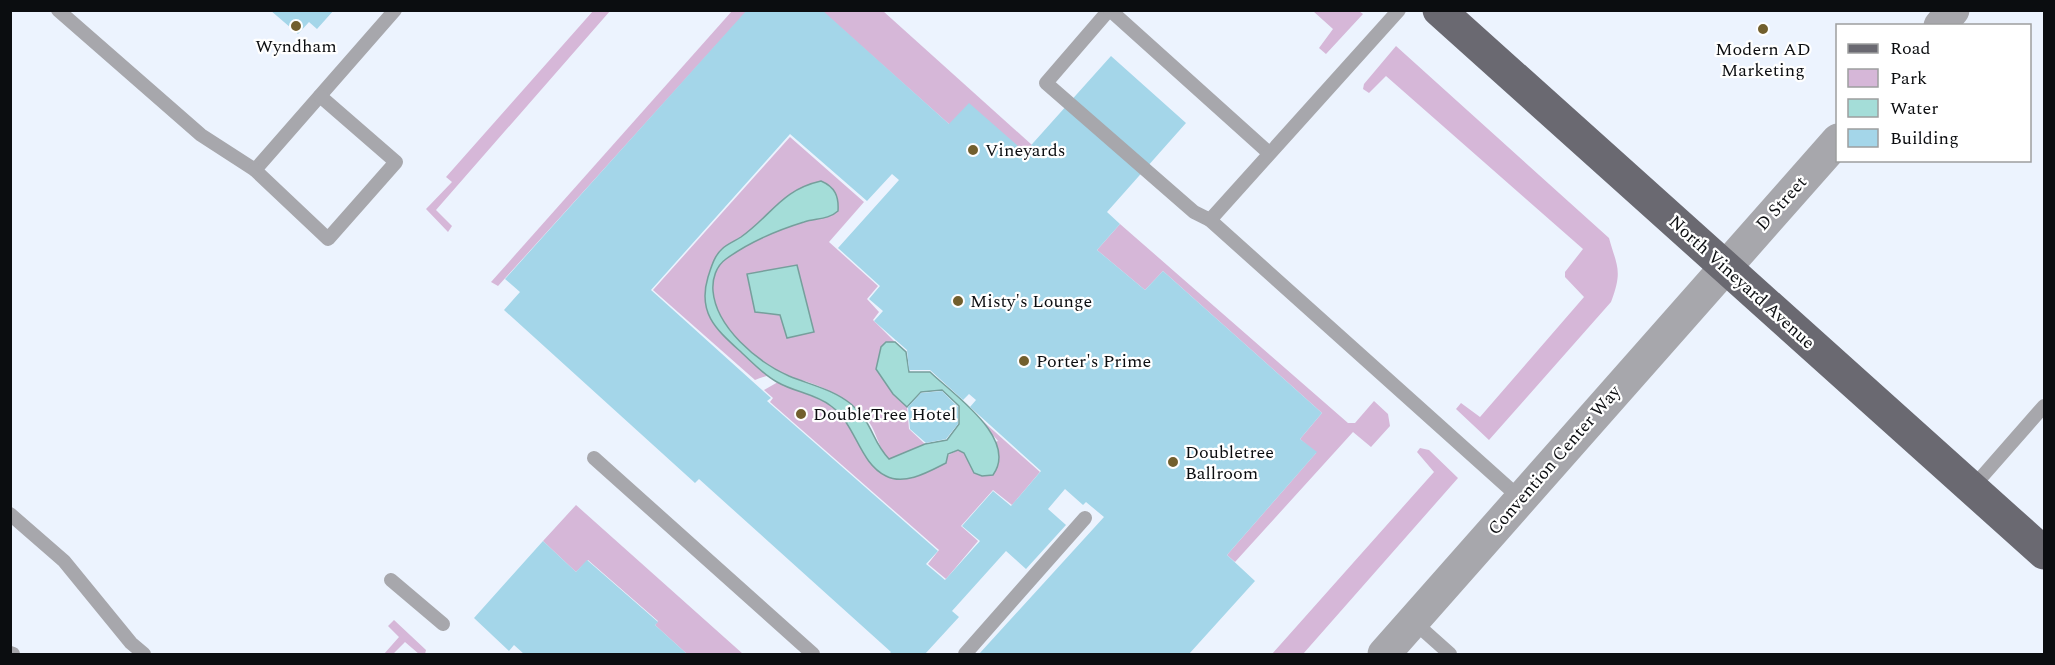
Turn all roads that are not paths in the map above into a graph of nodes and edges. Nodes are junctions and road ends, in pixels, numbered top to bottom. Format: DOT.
graph roads {
  1 [pos="58,10"];
  2 [pos="395,10"];
  3 [pos="1109,10"];
  4 [pos="1399,10"];
  5 [pos="1439,10"];
  6 [pos="1953,10"];
  7 [pos="1942,24"];
  8 [pos="320,96"];
  9 [pos="1836,142"];
  10 [pos="1269,153"];
  11 [pos="255,170"];
  12 [pos="1210,220"];
  13 [pos="1725,266"];
  14 [pos="2044,406"];
  15 [pos="594,458"];
  16 [pos="1972,488"];
  17 [pos="1521,499"];
  18 [pos="10,514"];
  19 [pos="1085,518"];
  20 [pos="2044,553"];
  21 [pos="392,580"];
  22 [pos="1413,621"];
  23 [pos="443,624"];
  24 [pos="144,654"];
  25 [pos="813,654"];
  26 [pos="964,654"];
  27 [pos="1384,654"];
  28 [pos="1450,654"];
  1 -- 11 [label="lane"];
  2 -- 8 [label="lane"];
  3 -- 10 [label="lane"];
  3 -- 12 [label="lane"];
  4 -- 10 [label="lane"];
  5 -- 13 [label="main road, North Vineyard Avenue"];
  6 -- 7 [label="street"];
  8 -- 11 [label="lane"];
  8 -- 11 [label="lane"];
  9 -- 13 [label="street, D Street"];
  10 -- 12 [label="lane"];
  12 -- 17 [label="lane"];
  13 -- 16 [label="main road, North Vineyard Avenue"];
  13 -- 17 [label="street, Convention Center Way"];
  14 -- 16 [label="lane"];
  15 -- 25 [label="lane"];
  16 -- 20 [label="main road, North Vineyard Avenue"];
  17 -- 22 [label="street, Convention Center Way"];
  18 -- 24 [label="lane"];
  19 -- 26 [label="lane"];
  21 -- 23 [label="lane"];
  22 -- 27 [label="street, Convention Center Way"];
  22 -- 28 [label="lane"];
}
